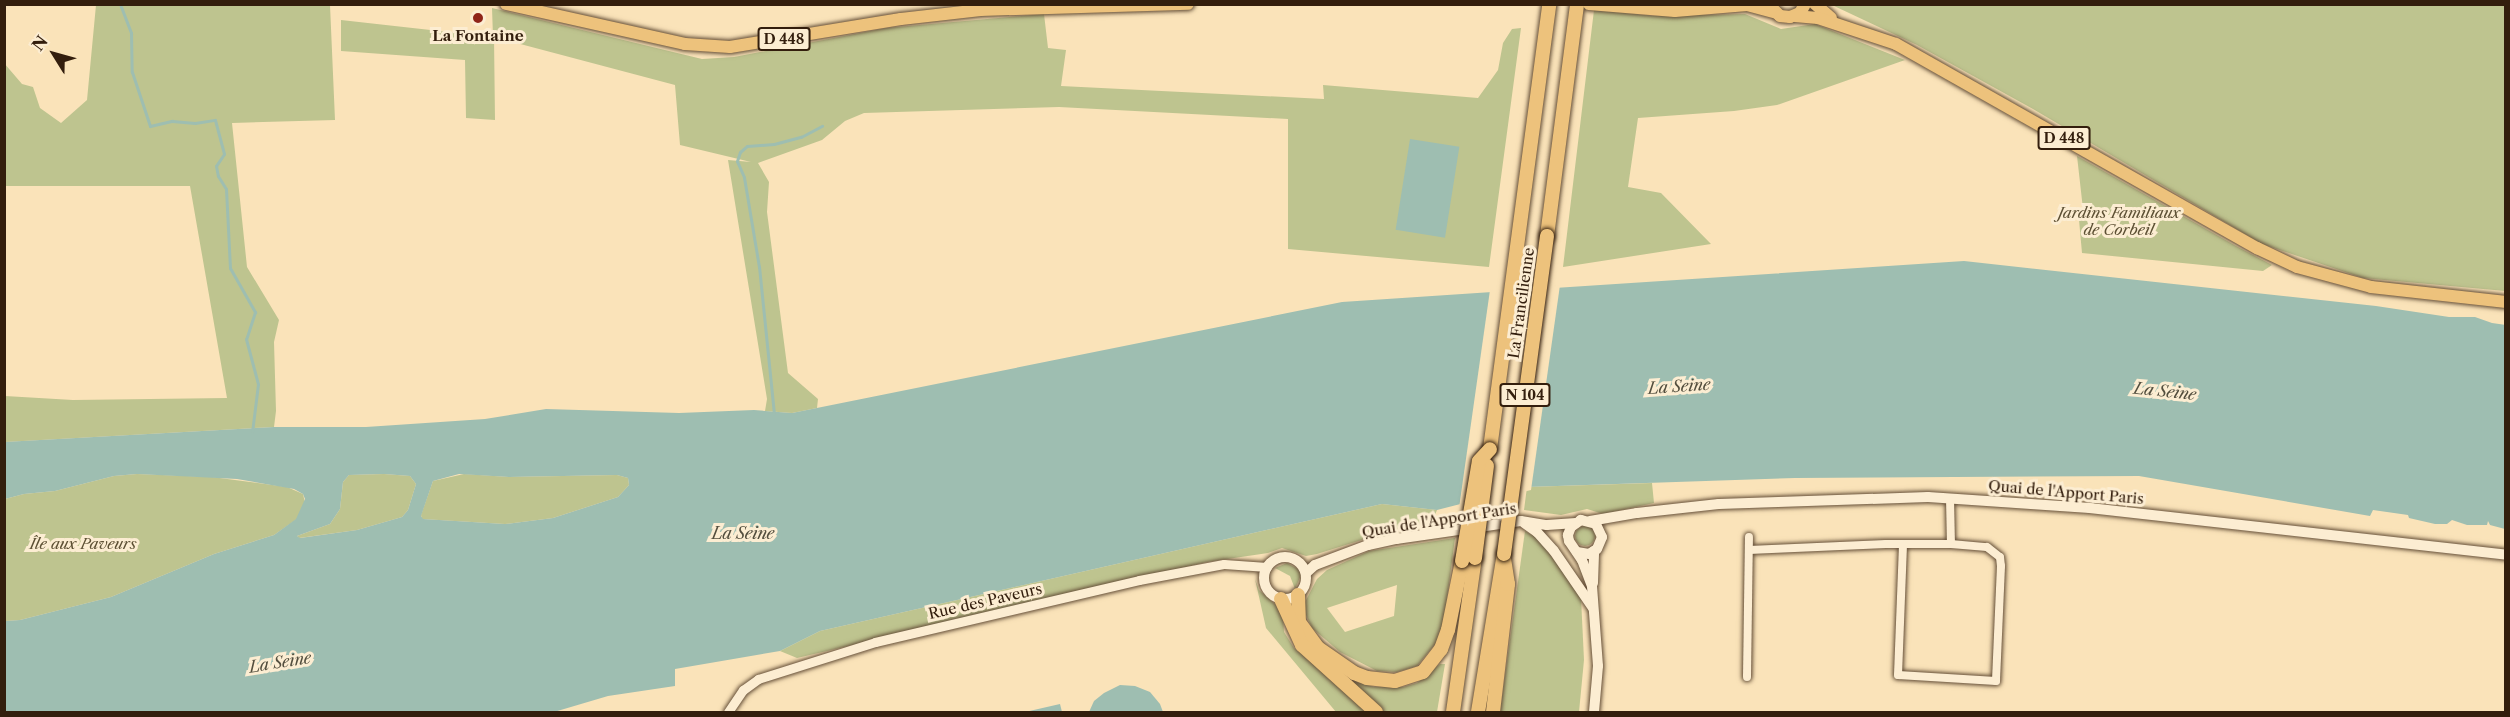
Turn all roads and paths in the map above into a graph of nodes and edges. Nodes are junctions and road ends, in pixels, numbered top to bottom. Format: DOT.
graph roads {
  1 [pos="506,4"];
  2 [pos="1188,4"];
  3 [pos="1589,4"];
  4 [pos="1805,4"];
  5 [pos="1815,4"];
  6 [pos="1548,9"];
  7 [pos="1773,9"];
  8 [pos="1576,11"];
  9 [pos="1795,16"];
  10 [pos="1839,25"];
  11 [pos="2505,302"];
  12 [pos="1950,498"];
  13 [pos="1622,515"];
  14 [pos="1521,521"];
  15 [pos="1590,521"];
  16 [pos="1576,523"];
  17 [pos="1547,525"];
  18 [pos="1602,537"];
  19 [pos="1749,537"];
  20 [pos="1569,541"];
  21 [pos="1903,544"];
  22 [pos="1951,544"];
  23 [pos="1749,550"];
  24 [pos="1594,551"];
  25 [pos="1577,552"];
  26 [pos="1503,554"];
  27 [pos="2505,555"];
  28 [pos="1469,559"];
  29 [pos="1267,567"];
  30 [pos="1306,573"];
  31 [pos="1592,586"];
  32 [pos="1298,595"];
  33 [pos="1281,599"];
  34 [pos="1596,614"];
  35 [pos="1747,677"];
  36 [pos="728,712"];
  37 [pos="1376,712"];
  38 [pos="1453,712"];
  39 [pos="1478,712"];
  40 [pos="1492,712"];
  41 [pos="1594,712"];
  1 -- 2 [label="main road, D 448"];
  3 -- 7 [label="main road"];
  4 -- 9 [label="main road"];
  5 -- 10 [label="main road, D 448"];
  6 -- 28 [label="highway, La Francilienne / N 104, bridge"];
  7 -- 9 [label="main road"];
  8 -- 26 [label="highway, La Francilienne / N 104, bridge"];
  9 -- 10 [label="main road, D 448"];
  10 -- 11 [label="main road, D 448"];
  12 -- 13 [label="main road, Quai de l'Apport Paris"];
  12 -- 22 [label="street"];
  12 -- 27 [label="main road, Quai de l'Apport Paris"];
  13 -- 15 [label="main road, Quai de l'Apport Paris"];
  13 -- 18 [label="main road"];
  14 -- 17 [label="main road, Quai de l'Apport Paris"];
  14 -- 30 [label="main road, Quai de l'Apport Paris"];
  14 -- 34 [label="main road"];
  15 -- 16 [label="main road"];
  15 -- 18 [label="main road"];
  16 -- 17 [label="main road, Quai de l'Apport Paris"];
  16 -- 20 [label="main road"];
  17 -- 20 [label="main road, Quai de l'Apport Paris"];
  18 -- 24 [label="main road"];
  19 -- 23 [label="street"];
  20 -- 25 [label="main road"];
  21 -- 22 [label="street"];
  21 -- 22 [label="street"];
  21 -- 23 [label="street"];
  23 -- 35 [label="street"];
  24 -- 25 [label="main road"];
  24 -- 31 [label="main road"];
  25 -- 31 [label="main road"];
  26 -- 39 [label="highway, La Francilienne / N 104"];
  26 -- 40 [label="highway"];
  28 -- 32 [label="highway"];
  28 -- 38 [label="highway"];
  29 -- 30 [label="main road"];
  29 -- 33 [label="main road"];
  29 -- 36 [label="street, Rue des Paveurs"];
  30 -- 32 [label="main road"];
  31 -- 34 [label="main road"];
  32 -- 33 [label="main road"];
  33 -- 37 [label="highway"];
  34 -- 41 [label="main road"];
}
